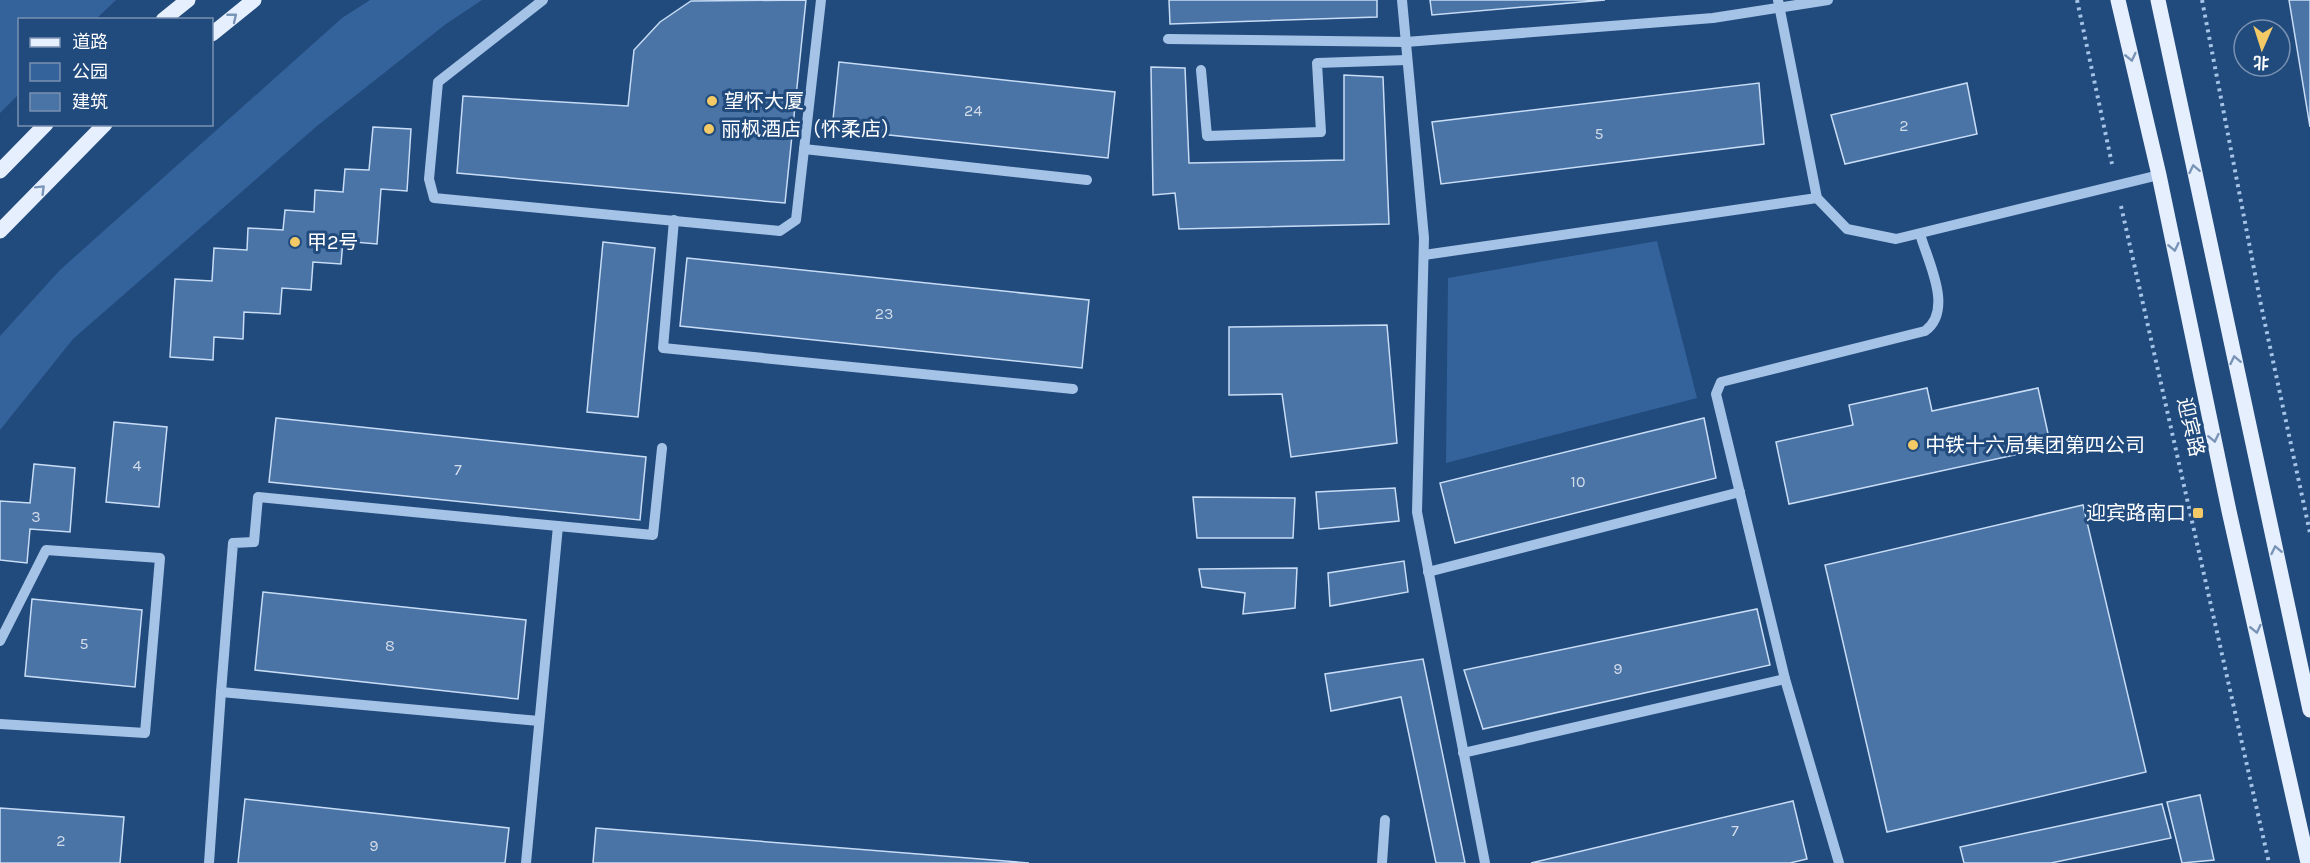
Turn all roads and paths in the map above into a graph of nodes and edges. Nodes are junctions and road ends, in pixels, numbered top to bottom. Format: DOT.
graph roads {
  1 [pos="188,0"];
  2 [pos="254,0"];
  3 [pos="543,0"];
  4 [pos="821,0"];
  5 [pos="1402,0"];
  6 [pos="1828,0"];
  7 [pos="2077,0"];
  8 [pos="2118,0"];
  9 [pos="2158,0"];
  10 [pos="2202,0"];
  11 [pos="1778,4"];
  12 [pos="166,18"];
  13 [pos="213,33"];
  14 [pos="1168,39"];
  15 [pos="1406,42"];
  16 [pos="1407,60"];
  17 [pos="1201,70"];
  18 [pos="44,126"];
  19 [pos="103,126"];
  20 [pos="804,149"];
  21 [pos="0,171"];
  22 [pos="2159,175"];
  23 [pos="1087,180"];
  24 [pos="2116,186"];
  25 [pos="1817,198"];
  26 [pos="674,220"];
  27 [pos="0,231"];
  28 [pos="1920,234"];
  29 [pos="1424,255"];
  30 [pos="1073,389"];
  31 [pos="662,448"];
  32 [pos="1740,492"];
  33 [pos="558,526"];
  34 [pos="2310,533"];
  35 [pos="1428,572"];
  36 [pos="0,641"];
  37 [pos="1785,680"];
  38 [pos="221,692"];
  39 [pos="2310,710"];
  40 [pos="539,721"];
  41 [pos="0,724"];
  42 [pos="1462,753"];
  43 [pos="1385,820"];
  44 [pos="209,863"];
  45 [pos="526,863"];
  46 [pos="1382,863"];
  47 [pos="1485,863"];
  48 [pos="1839,863"];
  49 [pos="2269,863"];
  50 [pos="2308,863"];
  1 -- 12 [label="main road"];
  13 -- 2 [label="main road, one-way"];
  3 -- 26 [label="street"];
  4 -- 20 [label="street"];
  5 -- 15 [label="street"];
  6 -- 11 [label="street"];
  7 -- 24 [label="path, 迎宾路"];
  8 -- 22 [label="main road, 迎宾路, one-way"];
  39 -- 9 [label="main road, one-way"];
  10 -- 34 [label="path"];
  11 -- 15 [label="street"];
  11 -- 25 [label="street"];
  14 -- 15 [label="street"];
  15 -- 16 [label="street"];
  16 -- 17 [label="street"];
  16 -- 29 [label="street"];
  18 -- 21 [label="main road"];
  27 -- 19 [label="main road, one-way"];
  20 -- 23 [label="street"];
  20 -- 26 [label="street"];
  22 -- 24 [label="street"];
  22 -- 50 [label="main road, 迎宾路, one-way"];
  24 -- 28 [label="street"];
  24 -- 49 [label="path, 迎宾路"];
  25 -- 28 [label="street"];
  25 -- 29 [label="street"];
  26 -- 30 [label="street"];
  28 -- 32 [label="street"];
  29 -- 35 [label="street"];
  31 -- 33 [label="street"];
  32 -- 35 [label="street"];
  32 -- 37 [label="street"];
  33 -- 38 [label="street"];
  33 -- 40 [label="street"];
  35 -- 42 [label="street"];
  36 -- 41 [label="street"];
  37 -- 42 [label="street"];
  37 -- 48 [label="street"];
  38 -- 40 [label="street"];
  38 -- 44 [label="street"];
  40 -- 45 [label="street"];
  42 -- 47 [label="street"];
  43 -- 46 [label="street"];
}
